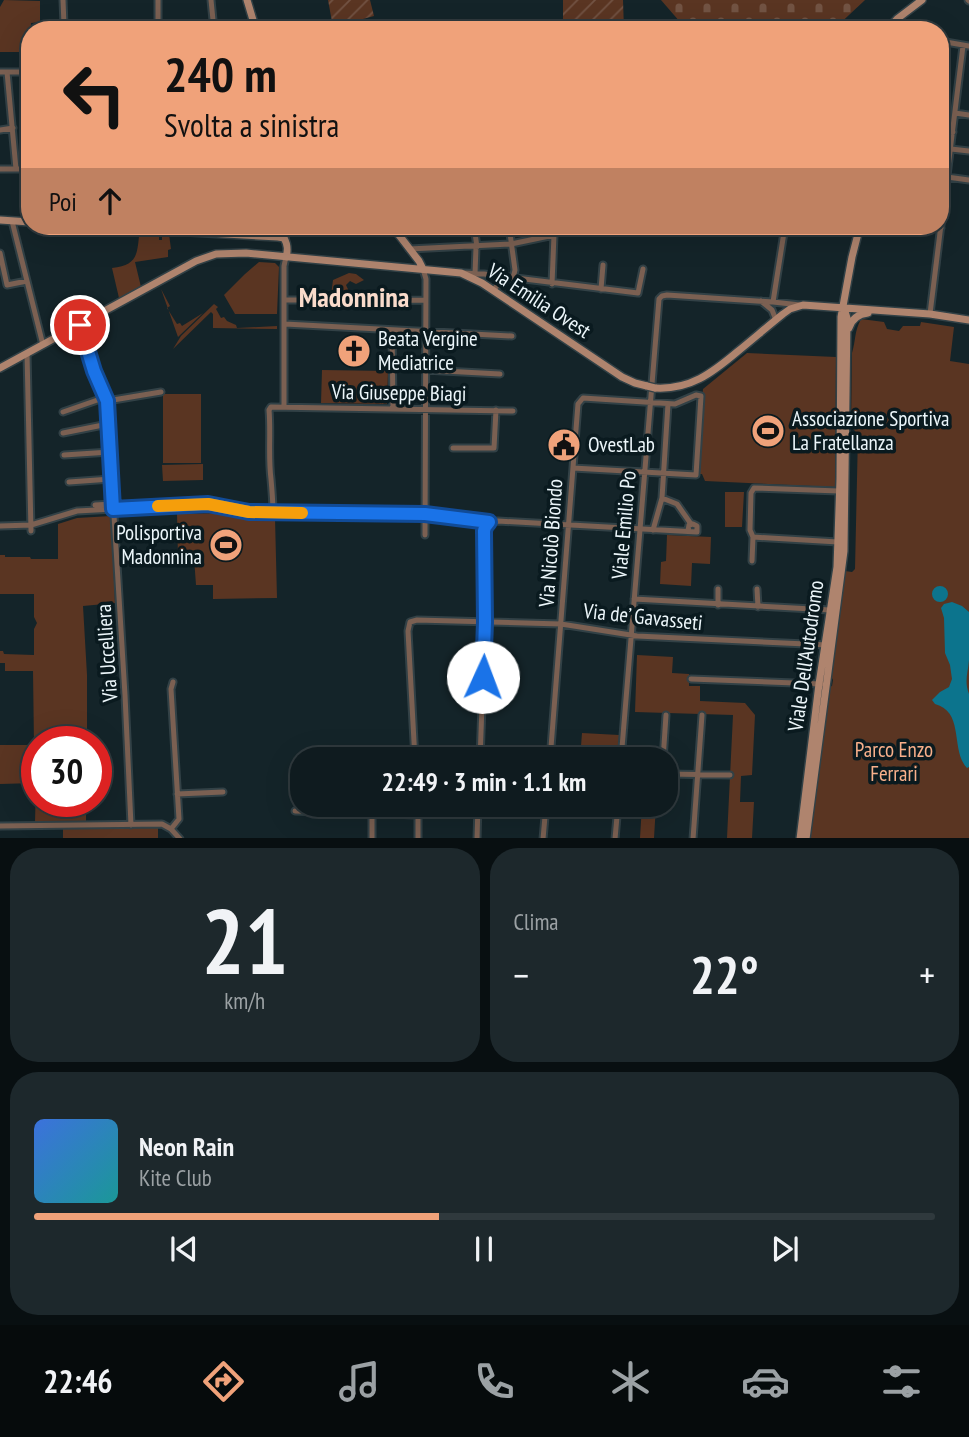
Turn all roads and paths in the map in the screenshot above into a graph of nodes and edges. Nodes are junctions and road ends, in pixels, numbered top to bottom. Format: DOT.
graph roads {
  1 [pos="63,0"];
  2 [pos="158,0"];
  3 [pos="211,0"];
  4 [pos="247,0"];
  5 [pos="922,0"];
  6 [pos="64,21"];
  7 [pos="157,21"];
  8 [pos="214,21"];
  9 [pos="253,21"];
  10 [pos="901,21"];
  11 [pos="966,46"];
  12 [pos="3,72"];
  13 [pos="21,72"];
  14 [pos="10,100"];
  15 [pos="0,101"];
  16 [pos="955,113"];
  17 [pos="969,115"];
  18 [pos="13,128"];
  19 [pos="0,130"];
  20 [pos="949,132"];
  21 [pos="953,132"];
  22 [pos="951,149"];
  23 [pos="969,151"];
  24 [pos="949,163"];
  25 [pos="0,169"];
  26 [pos="16,169"];
  27 [pos="21,169"];
  28 [pos="949,177"];
  29 [pos="969,180"];
  30 [pos="0,220"];
  31 [pos="12,221"];
  32 [pos="21,222"];
  33 [pos="266,235"];
  34 [pos="286,235"];
  35 [pos="399,235"];
  36 [pos="475,235"];
  37 [pos="510,235"];
  38 [pos="554,235"];
  39 [pos="784,235"];
  40 [pos="858,235"];
  41 [pos="940,235"];
  42 [pos="284,238"];
  43 [pos="511,244"];
  44 [pos="476,247"];
  45 [pos="409,249"];
  46 [pos="0,253"];
  47 [pos="286,257"];
  48 [pos="603,265"];
  49 [pos="643,269"];
  50 [pos="423,270"];
  51 [pos="461,273"];
  52 [pos="475,274"];
  53 [pos="513,278"];
  54 [pos="27,281"];
  55 [pos="482,283"];
  56 [pos="552,284"];
  57 [pos="601,289"];
  58 [pos="494,290"];
  59 [pos="284,300"];
  60 [pos="330,300"];
  61 [pos="425,300"];
  62 [pos="367,301"];
  63 [pos="761,301"];
  64 [pos="773,302"];
  65 [pos="803,306"];
  66 [pos="839,307"];
  67 [pos="890,311"];
  68 [pos="930,314"];
  69 [pos="776,320"];
  70 [pos="969,320"];
  71 [pos="285,324"];
  72 [pos="80,325"];
  73 [pos="392,330"];
  74 [pos="425,331"];
  75 [pos="512,336"];
  76 [pos="43,345"];
  77 [pos="846,350"];
  78 [pos="27,353"];
  79 [pos="0,368"];
  80 [pos="425,370"];
  81 [pos="500,374"];
  82 [pos="161,392"];
  83 [pos="107,399"];
  84 [pos="650,401"];
  85 [pos="668,404"];
  86 [pos="284,406"];
  87 [pos="393,408"];
  88 [pos="425,409"];
  89 [pos="496,410"];
  90 [pos="513,411"];
  91 [pos="63,412"];
  92 [pos="108,424"];
  93 [pos="63,433"];
  94 [pos="843,435"];
  95 [pos="453,448"];
  96 [pos="110,452"];
  97 [pos="64,455"];
  98 [pos="573,467"];
  99 [pos="644,473"];
  100 [pos="663,474"];
  101 [pos="111,479"];
  102 [pos="842,479"];
  103 [pos="69,482"];
  104 [pos="839,491"];
  105 [pos="662,498"];
  106 [pos="95,505"];
  107 [pos="113,507"];
  108 [pos="274,513"];
  109 [pos="425,514"];
  110 [pos="489,522"];
  111 [pos="0,526"];
  112 [pos="568,526"];
  113 [pos="31,528"];
  114 [pos="640,529"];
  115 [pos="653,530"];
  116 [pos="425,535"];
  117 [pos="753,537"];
  118 [pos="841,542"];
  119 [pos="752,561"];
  120 [pos="839,567"];
  121 [pos="718,589"];
  122 [pos="757,589"];
  123 [pos="634,600"];
  124 [pos="718,605"];
  125 [pos="758,607"];
  126 [pos="830,610"];
  127 [pos="485,622"];
  128 [pos="561,624"];
  129 [pos="631,636"];
  130 [pos="828,645"];
  131 [pos="691,679"];
  132 [pos="173,681"];
  133 [pos="822,684"];
  134 [pos="666,715"];
  135 [pos="702,715"];
  136 [pos="414,747"];
  137 [pos="480,747"];
  138 [pos="551,747"];
  139 [pos="622,747"];
  140 [pos="664,747"];
  141 [pos="678,774"];
  142 [pos="697,775"];
  143 [pos="730,775"];
  144 [pos="223,792"];
  145 [pos="177,794"];
  146 [pos="372,817"];
  147 [pos="418,817"];
  148 [pos="478,817"];
  149 [pos="545,817"];
  150 [pos="617,817"];
  151 [pos="131,825"];
  152 [pos="0,826"];
  153 [pos="171,829"];
  154 [pos="180,838"];
  155 [pos="372,838"];
  156 [pos="418,838"];
  157 [pos="477,838"];
  158 [pos="543,838"];
  159 [pos="615,838"];
  160 [pos="692,838"];
  161 [pos="800,838"];
  162 [pos="806,838"];
  1 -- 6 [label="street"];
  2 -- 7 [label="street"];
  3 -- 8 [label="street"];
  4 -- 9 [label="street"];
  5 -- 10 [label="street"];
  11 -- 16 [label="street"];
  12 -- 13 [label="street"];
  12 -- 14 [label="street"];
  14 -- 15 [label="street"];
  14 -- 18 [label="street"];
  16 -- 17 [label="street"];
  16 -- 21 [label="street"];
  18 -- 19 [label="street"];
  18 -- 26 [label="street"];
  20 -- 21 [label="street"];
  21 -- 22 [label="street"];
  22 -- 23 [label="street"];
  22 -- 24 [label="street"];
  25 -- 26 [label="street"];
  26 -- 27 [label="street"];
  28 -- 29 [label="street"];
  30 -- 31 [label="street"];
  31 -- 32 [label="street"];
  31 -- 54 [label="street"];
  33 -- 42 [label="street"];
  34 -- 42 [label="street"];
  35 -- 45 [label="street"];
  36 -- 44 [label="street"];
  37 -- 43 [label="street"];
  38 -- 43 [label="street"];
  38 -- 56 [label="street"];
  39 -- 64 [label="street"];
  40 -- 66 [label="street"];
  41 -- 68 [label="street"];
  42 -- 47 [label="street"];
  43 -- 44 [label="street"];
  43 -- 53 [label="street"];
  44 -- 45 [label="street"];
  44 -- 52 [label="street"];
  45 -- 50 [label="street"];
  46 -- 54 [label="street"];
  47 -- 50 [label="street, Via Emilia Ovest"];
  47 -- 59 [label="street"];
  47 -- 72 [label="street, Via Emilia Ovest"];
  48 -- 57 [label="street"];
  49 -- 57 [label="street"];
  50 -- 51 [label="street, Via Emilia Ovest"];
  50 -- 61 [label="street"];
  51 -- 52 [label="street"];
  51 -- 55 [label="street, Via Emilia Ovest"];
  52 -- 53 [label="street"];
  53 -- 55 [label="street"];
  53 -- 56 [label="street"];
  53 -- 58 [label="street"];
  54 -- 76 [label="street"];
  55 -- 58 [label="street, Via Emilia Ovest"];
  56 -- 57 [label="street"];
  58 -- 69 [label="street, Via Emilia Ovest"];
  59 -- 60 [label="street"];
  59 -- 71 [label="street"];
  61 -- 62 [label="street"];
  61 -- 74 [label="street"];
  63 -- 64 [label="street"];
  63 -- 69 [label="street"];
  63 -- 84 [label="street, Viale Emilio Po"];
  64 -- 65 [label="street"];
  65 -- 66 [label="street, Via Emilia Ovest"];
  65 -- 69 [label="street, Via Emilia Ovest"];
  66 -- 67 [label="street, Via Emilia Ovest"];
  66 -- 77 [label="street, Viale Dell'Autodromo"];
  66 -- 94 [label="street, Viale Dell'Autodromo"];
  67 -- 68 [label="street, Via Emilia Ovest"];
  67 -- 77 [label="street"];
  68 -- 70 [label="street, Via Emilia Ovest"];
  71 -- 73 [label="street"];
  71 -- 86 [label="street"];
  72 -- 76 [label="street, Via Emilia Ovest"];
  72 -- 83 [label="street, Via Uccelliera"];
  73 -- 74 [label="street"];
  73 -- 87 [label="street"];
  74 -- 75 [label="street"];
  74 -- 80 [label="street"];
  76 -- 78 [label="street, Via Emilia Ovest"];
  77 -- 94 [label="street, Viale Dell'Autodromo"];
  78 -- 79 [label="street, Via Emilia Ovest"];
  78 -- 113 [label="street"];
  80 -- 81 [label="street"];
  80 -- 88 [label="street"];
  82 -- 83 [label="street"];
  83 -- 91 [label="street"];
  83 -- 92 [label="street, Via Uccelliera"];
  84 -- 85 [label="street"];
  84 -- 98 [label="street, Via Nicolò Biondo"];
  84 -- 99 [label="street, Viale Emilio Po"];
  85 -- 100 [label="street"];
  85 -- 100 [label="street"];
  86 -- 87 [label="street, Via Giuseppe Biagi"];
  86 -- 108 [label="street"];
  87 -- 88 [label="street, Via Giuseppe Biagi"];
  88 -- 89 [label="street, Via Giuseppe Biagi"];
  88 -- 109 [label="street"];
  89 -- 90 [label="street, Via Giuseppe Biagi"];
  89 -- 95 [label="street"];
  92 -- 93 [label="street"];
  92 -- 96 [label="street, Via Uccelliera"];
  94 -- 102 [label="street, Viale Dell'Autodromo"];
  96 -- 97 [label="street"];
  96 -- 101 [label="street, Via Uccelliera"];
  98 -- 99 [label="street"];
  98 -- 112 [label="street, Via Nicolò Biondo"];
  99 -- 100 [label="street"];
  99 -- 114 [label="street, Viale Emilio Po"];
  100 -- 105 [label="street"];
  101 -- 103 [label="street"];
  101 -- 107 [label="street, Via Uccelliera"];
  102 -- 104 [label="street, Viale Dell'Autodromo"];
  102 -- 118 [label="street, Viale Dell'Autodromo"];
  104 -- 117 [label="street"];
  104 -- 118 [label="street, Viale Dell'Autodromo"];
  105 -- 115 [label="street"];
  105 -- 115 [label="street"];
  106 -- 107 [label="street"];
  107 -- 108 [label="street"];
  107 -- 113 [label="street"];
  107 -- 151 [label="street, Via Uccelliera"];
  108 -- 109 [label="street"];
  109 -- 110 [label="street"];
  109 -- 116 [label="street"];
  110 -- 112 [label="street"];
  110 -- 127 [label="street"];
  111 -- 113 [label="street"];
  112 -- 114 [label="street"];
  112 -- 128 [label="street, Via Nicolò Biondo"];
  114 -- 115 [label="street"];
  114 -- 123 [label="street, Viale Emilio Po"];
  117 -- 118 [label="street"];
  117 -- 119 [label="street"];
  118 -- 120 [label="street, Viale Dell'Autodromo"];
  120 -- 126 [label="street, Viale Dell'Autodromo"];
  120 -- 130 [label="street, Viale Dell'Autodromo"];
  121 -- 124 [label="street"];
  122 -- 125 [label="street"];
  123 -- 124 [label="street"];
  123 -- 129 [label="street, Viale Emilio Po"];
  124 -- 125 [label="street"];
  125 -- 126 [label="street"];
  126 -- 130 [label="street, Viale Dell'Autodromo"];
  127 -- 128 [label="street, Via de’ Gavasseti"];
  127 -- 136 [label="street, Via de’ Gavasseti"];
  127 -- 137 [label="street"];
  128 -- 129 [label="street, Via de’ Gavasseti"];
  128 -- 138 [label="street, Via Nicolò Biondo"];
  129 -- 130 [label="street, Via de’ Gavasseti"];
  129 -- 139 [label="street, Viale Emilio Po"];
  130 -- 133 [label="street, Viale Dell'Autodromo"];
  131 -- 133 [label="street"];
  132 -- 145 [label="street"];
  133 -- 161 [label="street, Viale Dell'Autodromo"];
  133 -- 162 [label="street, Viale Dell'Autodromo"];
  134 -- 140 [label="street"];
  135 -- 142 [label="street"];
  141 -- 142 [label="street"];
  142 -- 143 [label="street"];
  142 -- 160 [label="street"];
  144 -- 145 [label="street"];
  145 -- 153 [label="street"];
  146 -- 155 [label="street"];
  147 -- 156 [label="street"];
  148 -- 157 [label="street"];
  149 -- 158 [label="street"];
  150 -- 159 [label="street"];
  151 -- 152 [label="street"];
  151 -- 153 [label="street"];
  153 -- 154 [label="street"];
}
